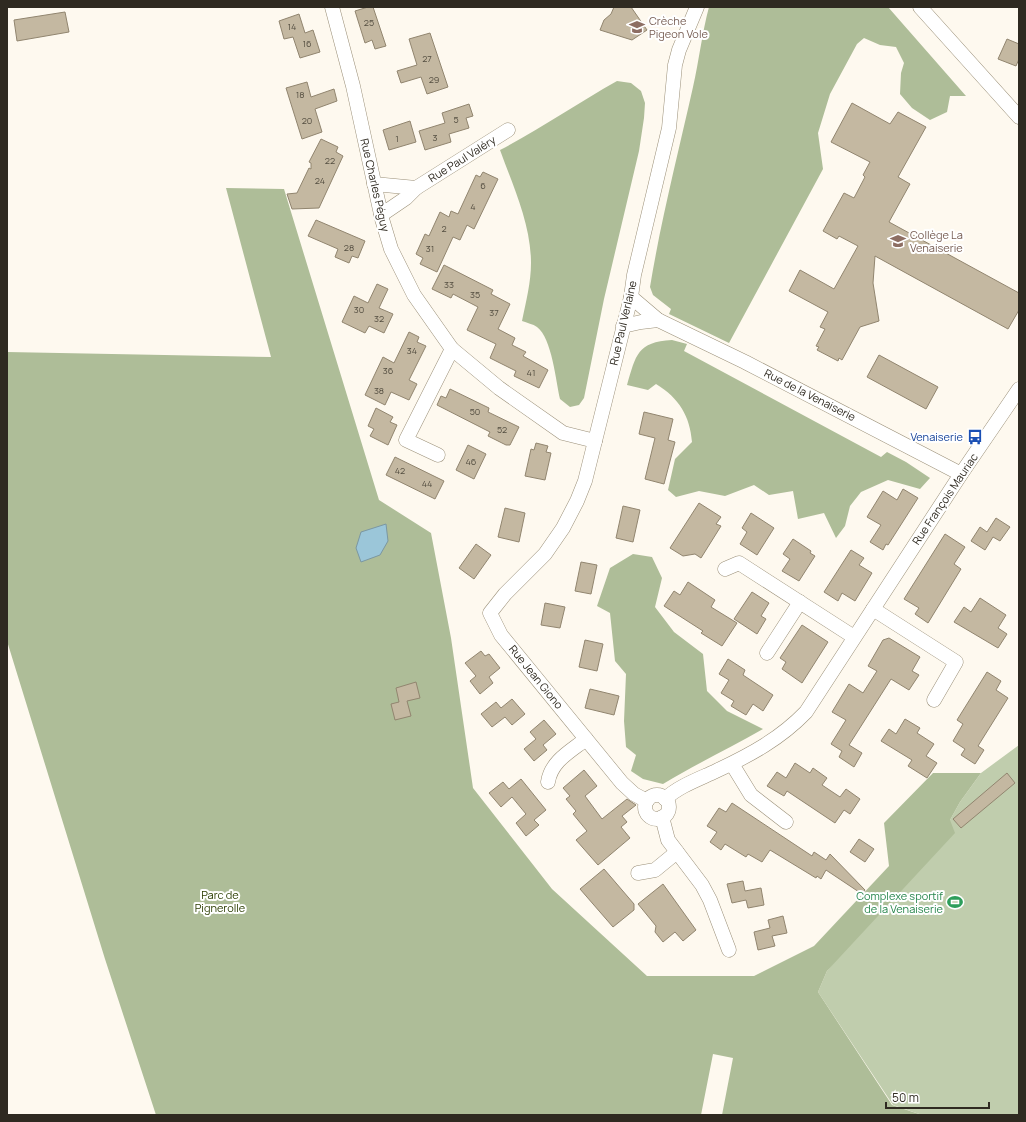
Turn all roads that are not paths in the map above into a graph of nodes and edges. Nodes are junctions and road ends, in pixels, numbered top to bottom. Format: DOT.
graph roads {
  1 [pos="332,7"];
  2 [pos="697,7"];
  3 [pos="920,7"];
  4 [pos="1019,117"];
  5 [pos="508,130"];
  6 [pos="374,184"];
  7 [pos="416,188"];
  8 [pos="381,215"];
  9 [pos="631,297"];
  10 [pos="658,320"];
  11 [pos="623,326"];
  12 [pos="452,349"];
  13 [pos="1019,390"];
  14 [pos="595,441"];
  15 [pos="438,455"];
  16 [pos="961,474"];
  17 [pos="725,569"];
  18 [pos="800,602"];
  19 [pos="873,609"];
  20 [pos="490,613"];
  21 [pos="854,637"];
  22 [pos="767,653"];
  23 [pos="934,700"];
  24 [pos="586,739"];
  25 [pos="732,764"];
  26 [pos="548,782"];
  27 [pos="665,799"];
  28 [pos="647,801"];
  29 [pos="662,817"];
  30 [pos="786,822"];
  31 [pos="677,852"];
  32 [pos="638,873"];
  33 [pos="729,950"];
  1 -- 6 [label="street, Rue Charles Péguy"];
  2 -- 9 [label="street, Rue Paul Verlaine"];
  3 -- 4 [label="street"];
  5 -- 7 [label="street, Rue Paul Valéry"];
  6 -- 7 [label="street, Rue Paul Valéry"];
  6 -- 8 [label="street, Rue Charles Péguy"];
  7 -- 8 [label="street, Rue Paul Valéry"];
  8 -- 12 [label="street, Rue Charles Péguy"];
  9 -- 10 [label="street, Rue de la Venaiserie"];
  9 -- 11 [label="street, Rue Paul Verlaine"];
  10 -- 11 [label="street"];
  10 -- 16 [label="street, Rue de la Venaiserie"];
  11 -- 14 [label="street, Rue Paul Verlaine"];
  12 -- 14 [label="street, Rue Charles Péguy"];
  12 -- 15 [label="street"];
  13 -- 16 [label="street, Rue François Mauriac"];
  14 -- 20 [label="street, Rue Paul Verlaine"];
  16 -- 19 [label="street, Rue François Mauriac"];
  17 -- 18 [label="street"];
  18 -- 21 [label="street"];
  18 -- 22 [label="street"];
  19 -- 21 [label="street, Rue François Mauriac"];
  19 -- 23 [label="street"];
  20 -- 24 [label="street, Rue Jean Giono"];
  21 -- 25 [label="street, Rue François Mauriac"];
  24 -- 26 [label="street"];
  24 -- 28 [label="street, Rue Jean Giono"];
  25 -- 27 [label="street, Rue François Mauriac"];
  25 -- 30 [label="street"];
  27 -- 28 [label="street"];
  27 -- 29 [label="street"];
  28 -- 29 [label="street"];
  29 -- 31 [label="street"];
  31 -- 32 [label="street"];
  31 -- 33 [label="street"];
}
